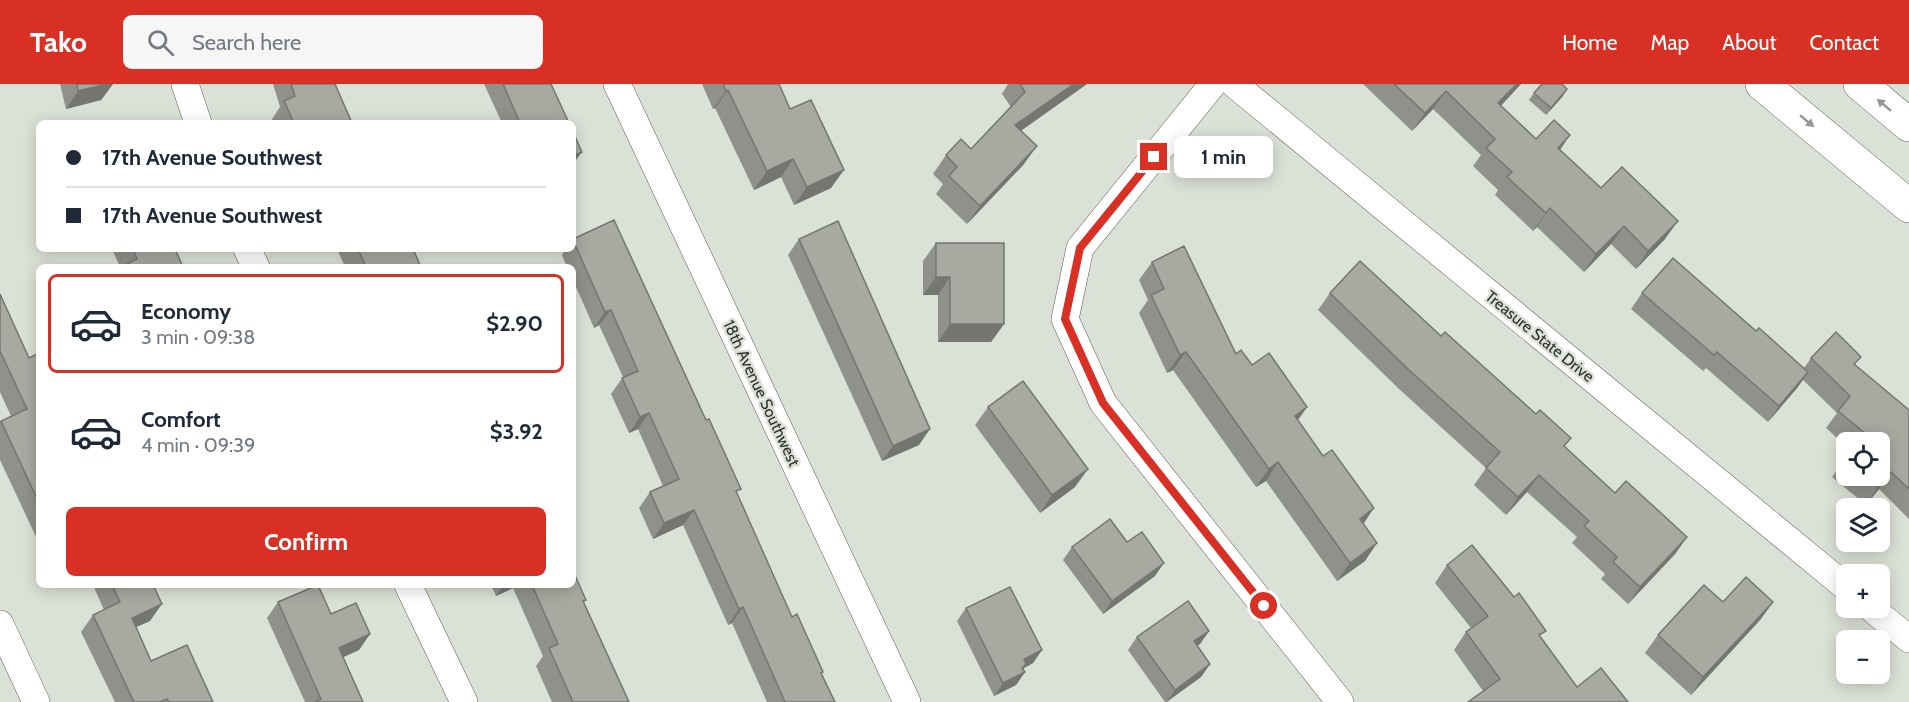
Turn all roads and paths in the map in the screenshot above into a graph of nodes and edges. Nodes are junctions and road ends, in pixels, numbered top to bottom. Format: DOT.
graph roads {
  1 [pos="184,84"];
  2 [pos="617,84"];
  3 [pos="1213,84"];
  4 [pos="1234,84"];
  5 [pos="1762,84"];
  6 [pos="1860,84"];
  7 [pos="197,120"];
  8 [pos="1909,125"];
  9 [pos="1909,206"];
  10 [pos="1836,579"];
  11 [pos="409,588"];
  12 [pos="1883,618"];
  13 [pos="0,624"];
  14 [pos="1909,639"];
  15 [pos="36,702"];
  16 [pos="464,702"];
  17 [pos="907,702"];
  18 [pos="1340,702"];
  1 -- 7 [label="street"];
  2 -- 17 [label="street, 18th Avenue Southwest"];
  3 -- 18 [label="street"];
  4 -- 10 [label="street, Treasure State Drive"];
  5 -- 9 [label="highway, one-way"];
  8 -- 6 [label="highway, one-way"];
  11 -- 16 [label="street"];
  12 -- 14 [label="street"];
  13 -- 15 [label="street"];
}
